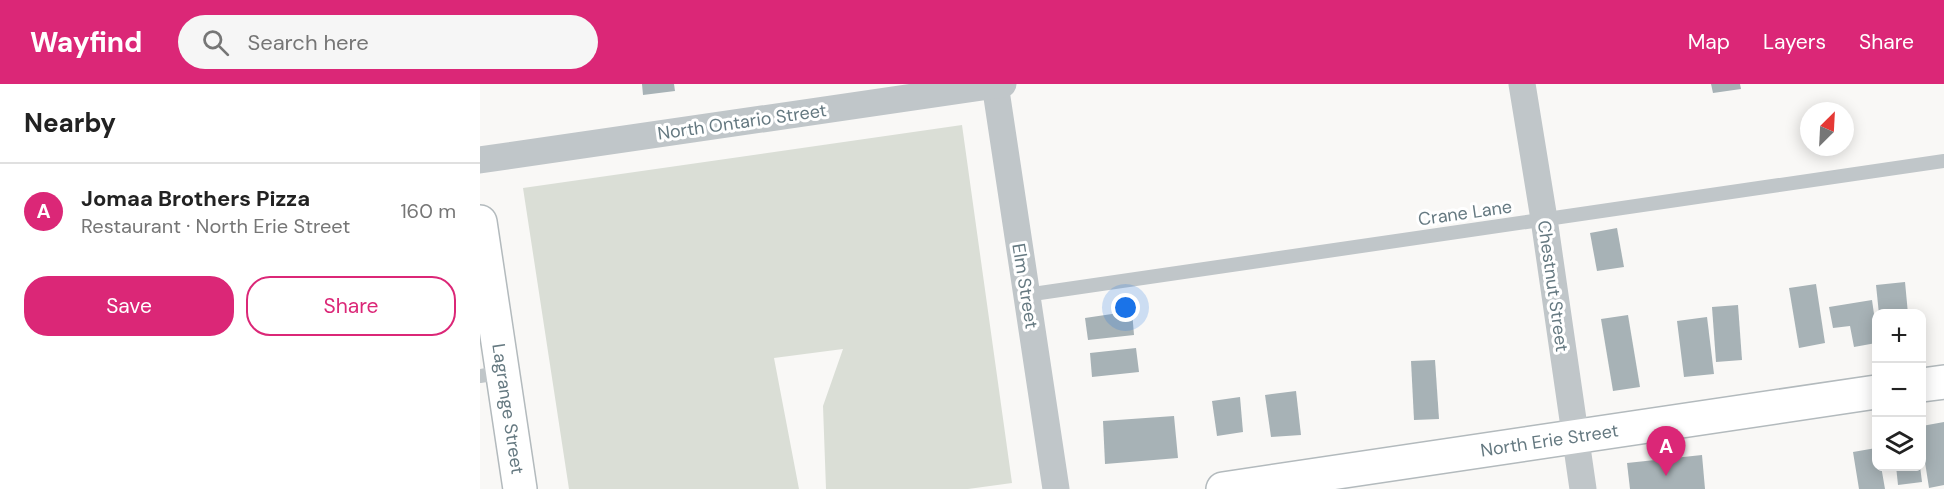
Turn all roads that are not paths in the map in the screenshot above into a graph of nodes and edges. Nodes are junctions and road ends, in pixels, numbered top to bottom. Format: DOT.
graph roads {
  1 [pos="998,84"];
  2 [pos="1522,84"];
  3 [pos="480,160"];
  4 [pos="1944,160"];
  5 [pos="1544,219"];
  6 [pos="480,222"];
  7 [pos="1026,295"];
  8 [pos="492,374"];
  9 [pos="1944,382"];
  10 [pos="1926,384"];
  11 [pos="1872,393"];
  12 [pos="1574,437"];
  13 [pos="520,489"];
  14 [pos="1056,489"];
  15 [pos="1223,489"];
  16 [pos="1583,489"];
  1 -- 3 [label="street, North Ontario Street"];
  1 -- 7 [label="street, Elm Street"];
  2 -- 5 [label="street, Chestnut Street"];
  4 -- 5 [label="lane, Crane Lane"];
  5 -- 7 [label="lane, Crane Lane"];
  5 -- 12 [label="street, Chestnut Street"];
  6 -- 8 [label="street, Lagrange Street"];
  7 -- 14 [label="street, Elm Street"];
  8 -- 13 [label="street, Lagrange Street"];
  9 -- 10 [label="street"];
  11 -- 12 [label="street, North Erie Street"];
  12 -- 15 [label="street, North Erie Street"];
  12 -- 16 [label="street, Chestnut Street"];
}
